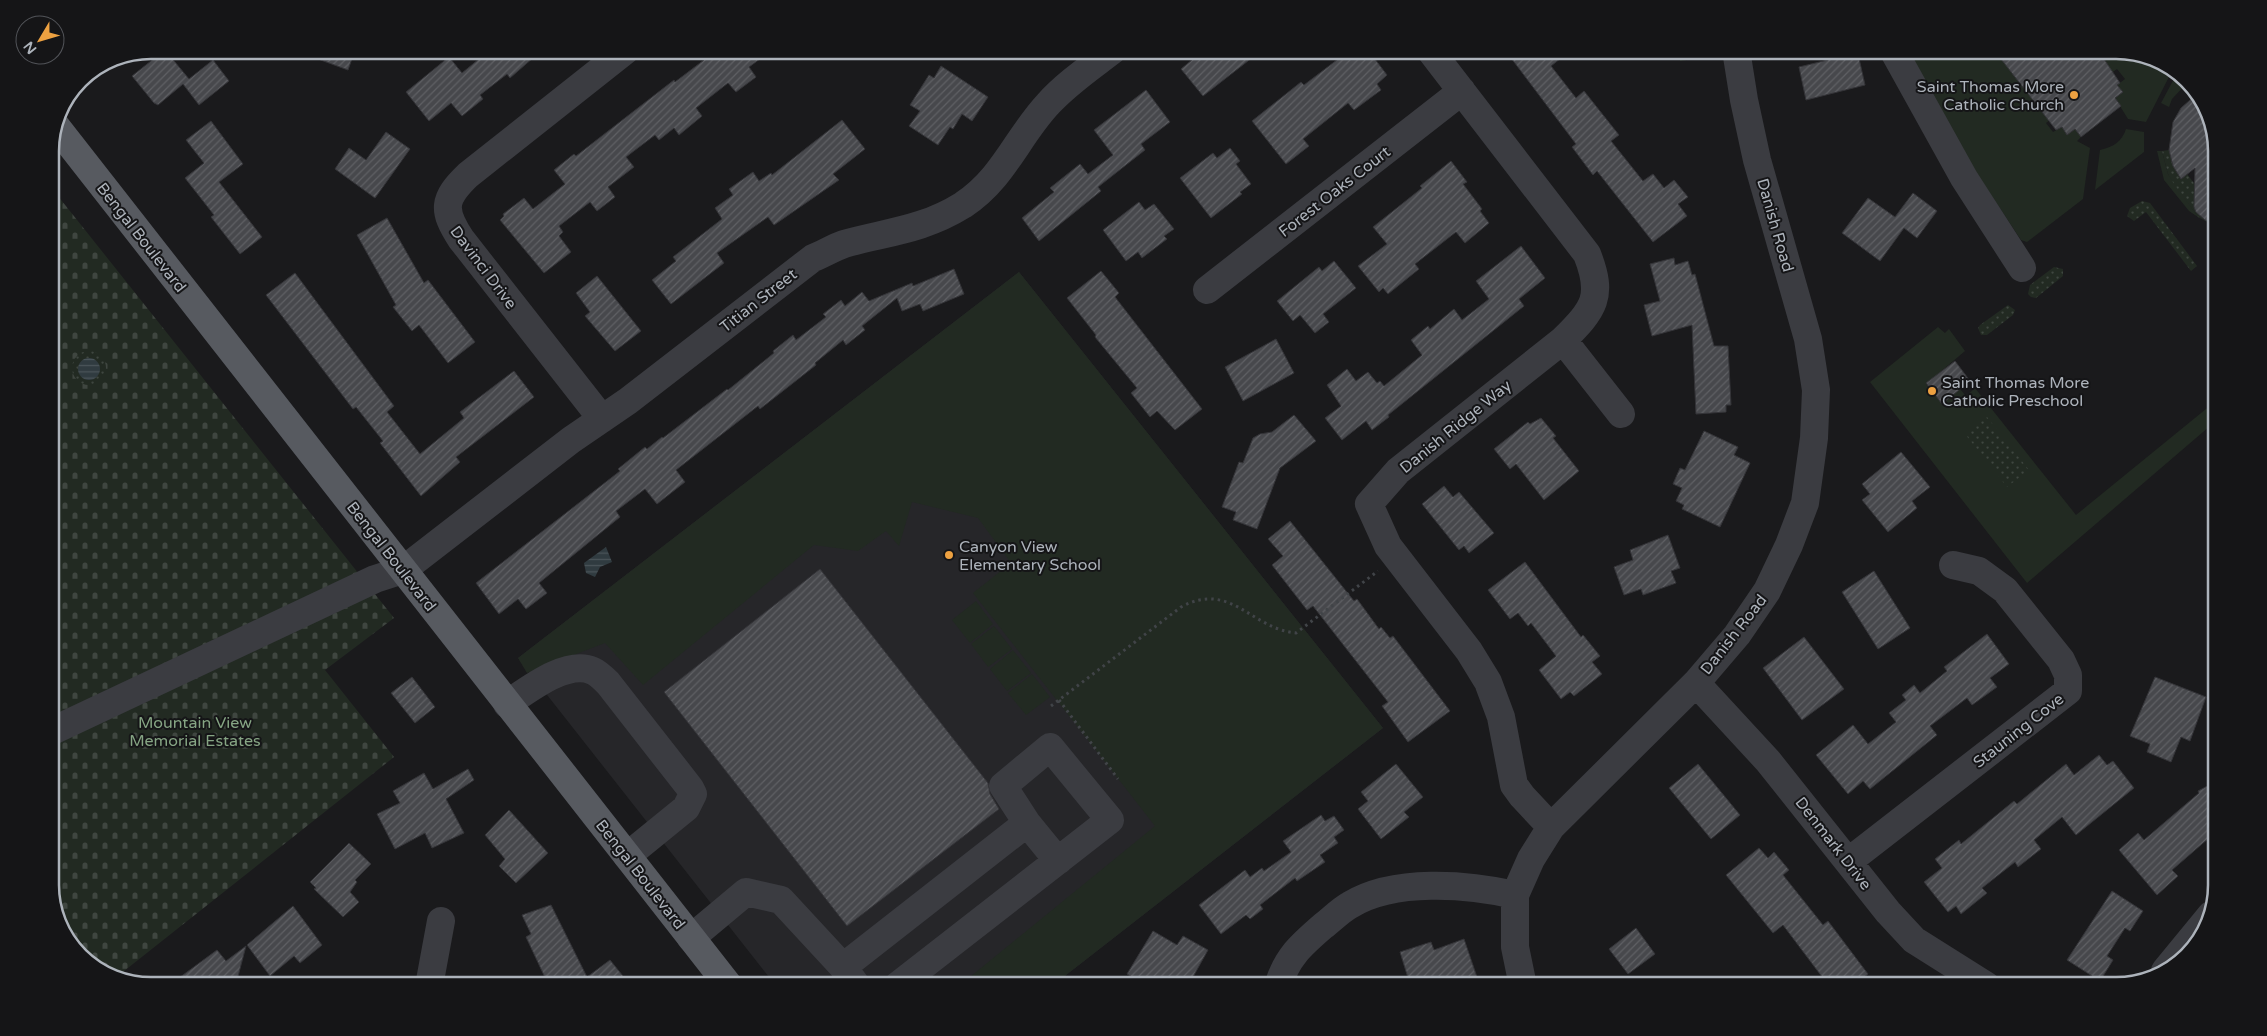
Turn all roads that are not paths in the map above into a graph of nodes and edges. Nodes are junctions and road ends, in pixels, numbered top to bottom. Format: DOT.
graph roads {
  1 [pos="615,59"];
  2 [pos="1102,59"];
  3 [pos="1437,59"];
  4 [pos="1737,59"];
  5 [pos="1898,59"];
  6 [pos="1462,91"];
  7 [pos="61,133"];
  8 [pos="2022,268"];
  9 [pos="1207,290"];
  10 [pos="1563,340"];
  11 [pos="1622,414"];
  12 [pos="602,419"];
  13 [pos="1953,565"];
  14 [pos="403,570"];
  15 [pos="1696,682"];
  16 [pos="508,704"];
  17 [pos="59,728"];
  18 [pos="1027,823"];
  19 [pos="1552,826"];
  20 [pos="627,856"];
  21 [pos="1058,861"];
  22 [pos="1850,862"];
  23 [pos="1515,895"];
  24 [pos="441,921"];
  25 [pos="691,938"];
  26 [pos="431,977"];
  27 [pos="722,977"];
  28 [pos="850,977"];
  29 [pos="909,977"];
  30 [pos="1281,977"];
  31 [pos="1521,977"];
  32 [pos="1973,977"];
  1 -- 12 [label="street, Davinci Drive"];
  2 -- 12 [label="street, Titian Street"];
  3 -- 6 [label="street, Danish Ridge Way"];
  4 -- 15 [label="street, Danish Road"];
  5 -- 8 [label="street"];
  6 -- 9 [label="street, Forest Oaks Court"];
  6 -- 10 [label="street, Danish Ridge Way"];
  7 -- 14 [label="main road, Bengal Boulevard"];
  10 -- 11 [label="street"];
  10 -- 19 [label="street, Danish Ridge Way"];
  12 -- 14 [label="street, Titian Street"];
  13 -- 22 [label="street, Stauning Cove"];
  14 -- 16 [label="main road, Bengal Boulevard"];
  14 -- 17 [label="street, Titian Street"];
  15 -- 19 [label="street, Danish Road"];
  15 -- 22 [label="street, Denmark Drive"];
  16 -- 20 [label="main road, Bengal Boulevard"];
  16 -- 20 [label="street"];
  18 -- 21 [label="street"];
  18 -- 21 [label="street"];
  18 -- 28 [label="street"];
  19 -- 23 [label="street, Danish Road"];
  20 -- 25 [label="main road, Bengal Boulevard"];
  21 -- 29 [label="street"];
  22 -- 32 [label="street, Denmark Drive"];
  23 -- 30 [label="street"];
  23 -- 31 [label="street, Danish Road"];
  24 -- 26 [label="street"];
  25 -- 27 [label="main road, Bengal Boulevard"];
  25 -- 28 [label="street"];
}
